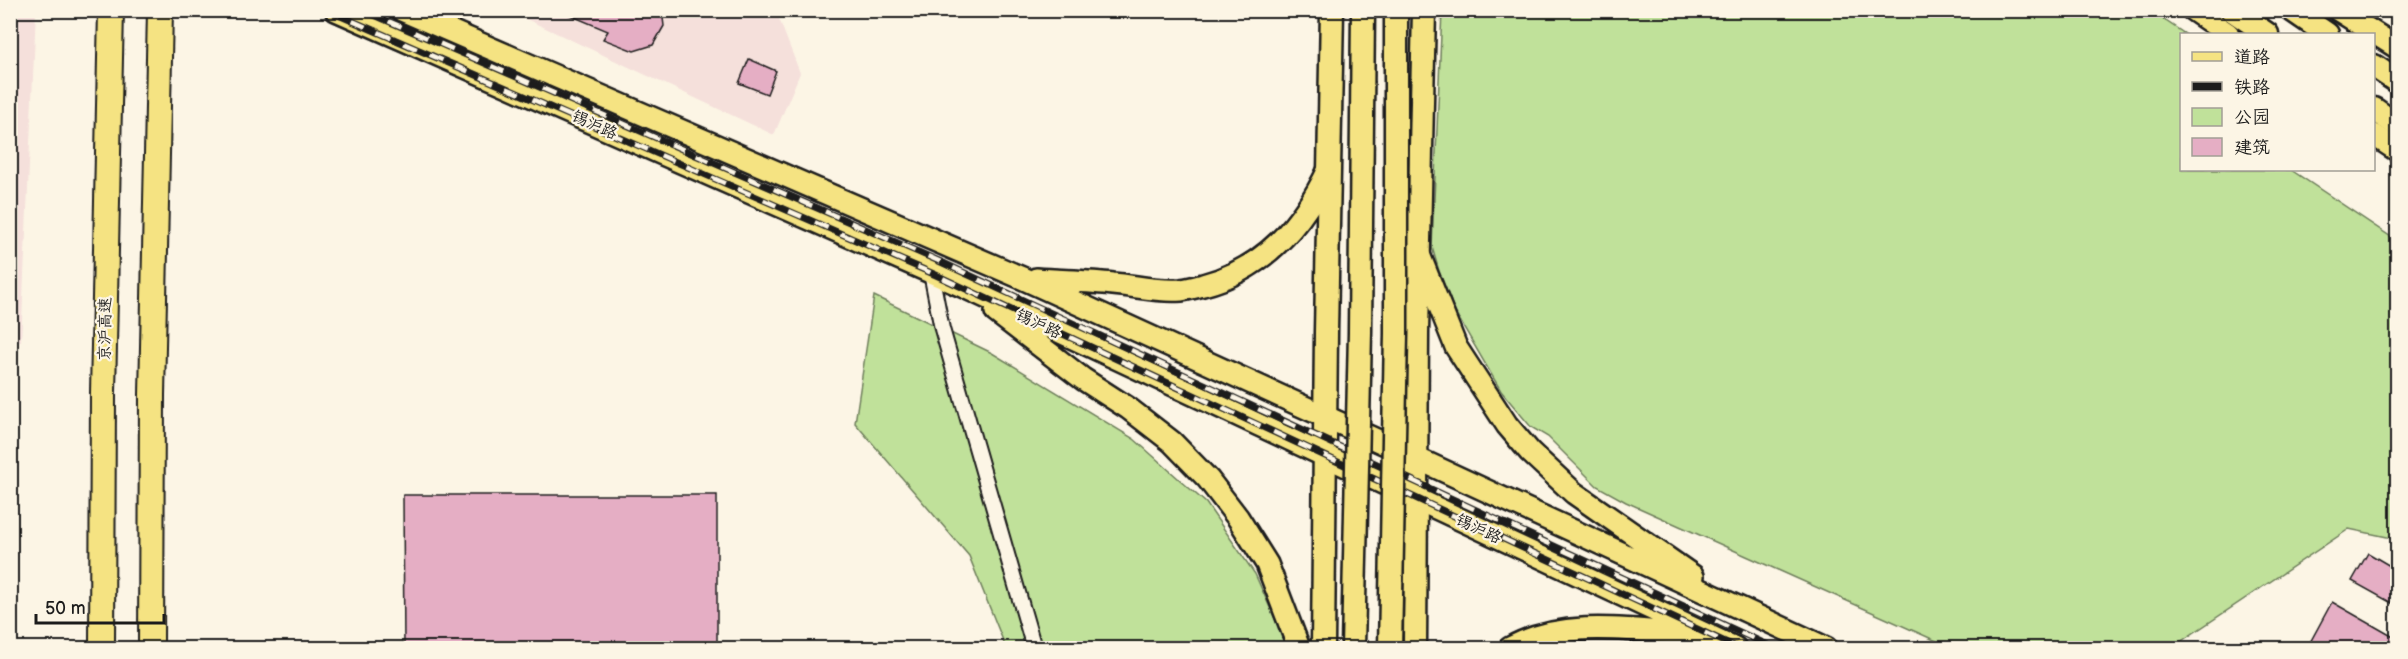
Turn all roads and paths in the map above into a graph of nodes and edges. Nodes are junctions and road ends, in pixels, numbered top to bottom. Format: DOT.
graph roads {
  1 [pos="111,10"];
  2 [pos="160,10"];
  3 [pos="336,10"];
  4 [pos="402,10"];
  5 [pos="1332,10"];
  6 [pos="1363,10"];
  7 [pos="1396,10"];
  8 [pos="1424,10"];
  9 [pos="2193,10"];
  10 [pos="2232,10"];
  11 [pos="2338,10"];
  12 [pos="2296,13"];
  13 [pos="2227,33"];
  14 [pos="2266,33"];
  15 [pos="2326,33"];
  16 [pos="2374,33"];
  17 [pos="2375,34"];
  18 [pos="2397,48"];
  19 [pos="2375,67"];
  20 [pos="2397,82"];
  21 [pos="2375,110"];
  22 [pos="2397,126"];
  23 [pos="2375,136"];
  24 [pos="2397,151"];
  25 [pos="1330,168"];
  26 [pos="1419,256"];
  27 [pos="931,273"];
  28 [pos="1022,278"];
  29 [pos="962,286"];
  30 [pos="1326,418"];
  31 [pos="1325,458"];
  32 [pos="1416,458"];
  33 [pos="1417,499"];
  34 [pos="1732,605"];
  35 [pos="1709,636"];
  36 [pos="102,648"];
  37 [pos="151,648"];
  38 [pos="1034,648"];
  39 [pos="1299,648"];
  40 [pos="1323,648"];
  41 [pos="1353,648"];
  42 [pos="1389,648"];
  43 [pos="1415,648"];
  44 [pos="1510,648"];
  45 [pos="1735,648"];
  46 [pos="1826,648"];
  1 -- 36 [label="highway, 京沪高速"];
  2 -- 37 [label="highway"];
  3 -- 27 [label="main road, 锡沪路"];
  4 -- 28 [label="main road, 锡沪路"];
  5 -- 25 [label="highway"];
  6 -- 41 [label="highway, bridge"];
  7 -- 42 [label="highway, bridge"];
  8 -- 26 [label="highway"];
  9 -- 13 [label="main road"];
  10 -- 14 [label="highway"];
  11 -- 16 [label="main road"];
  12 -- 15 [label="highway"];
  17 -- 18 [label="main road"];
  19 -- 20 [label="highway"];
  21 -- 22 [label="highway"];
  23 -- 24 [label="main road"];
  25 -- 28 [label="main road"];
  25 -- 30 [label="highway"];
  26 -- 32 [label="highway"];
  26 -- 34 [label="main road"];
  27 -- 29 [label="main road, 锡沪路"];
  27 -- 38 [label="street"];
  28 -- 30 [label="main road, 锡沪路"];
  29 -- 31 [label="main road, 锡沪路"];
  29 -- 39 [label="main road"];
  30 -- 31 [label="highway"];
  30 -- 32 [label="main road, 锡沪路"];
  31 -- 33 [label="main road, 锡沪路"];
  31 -- 40 [label="highway"];
  32 -- 33 [label="highway"];
  32 -- 34 [label="main road, 锡沪路"];
  33 -- 35 [label="main road, 锡沪路"];
  33 -- 43 [label="highway"];
  34 -- 46 [label="main road"];
  35 -- 44 [label="main road"];
  35 -- 45 [label="main road, 锡沪路"];
}
